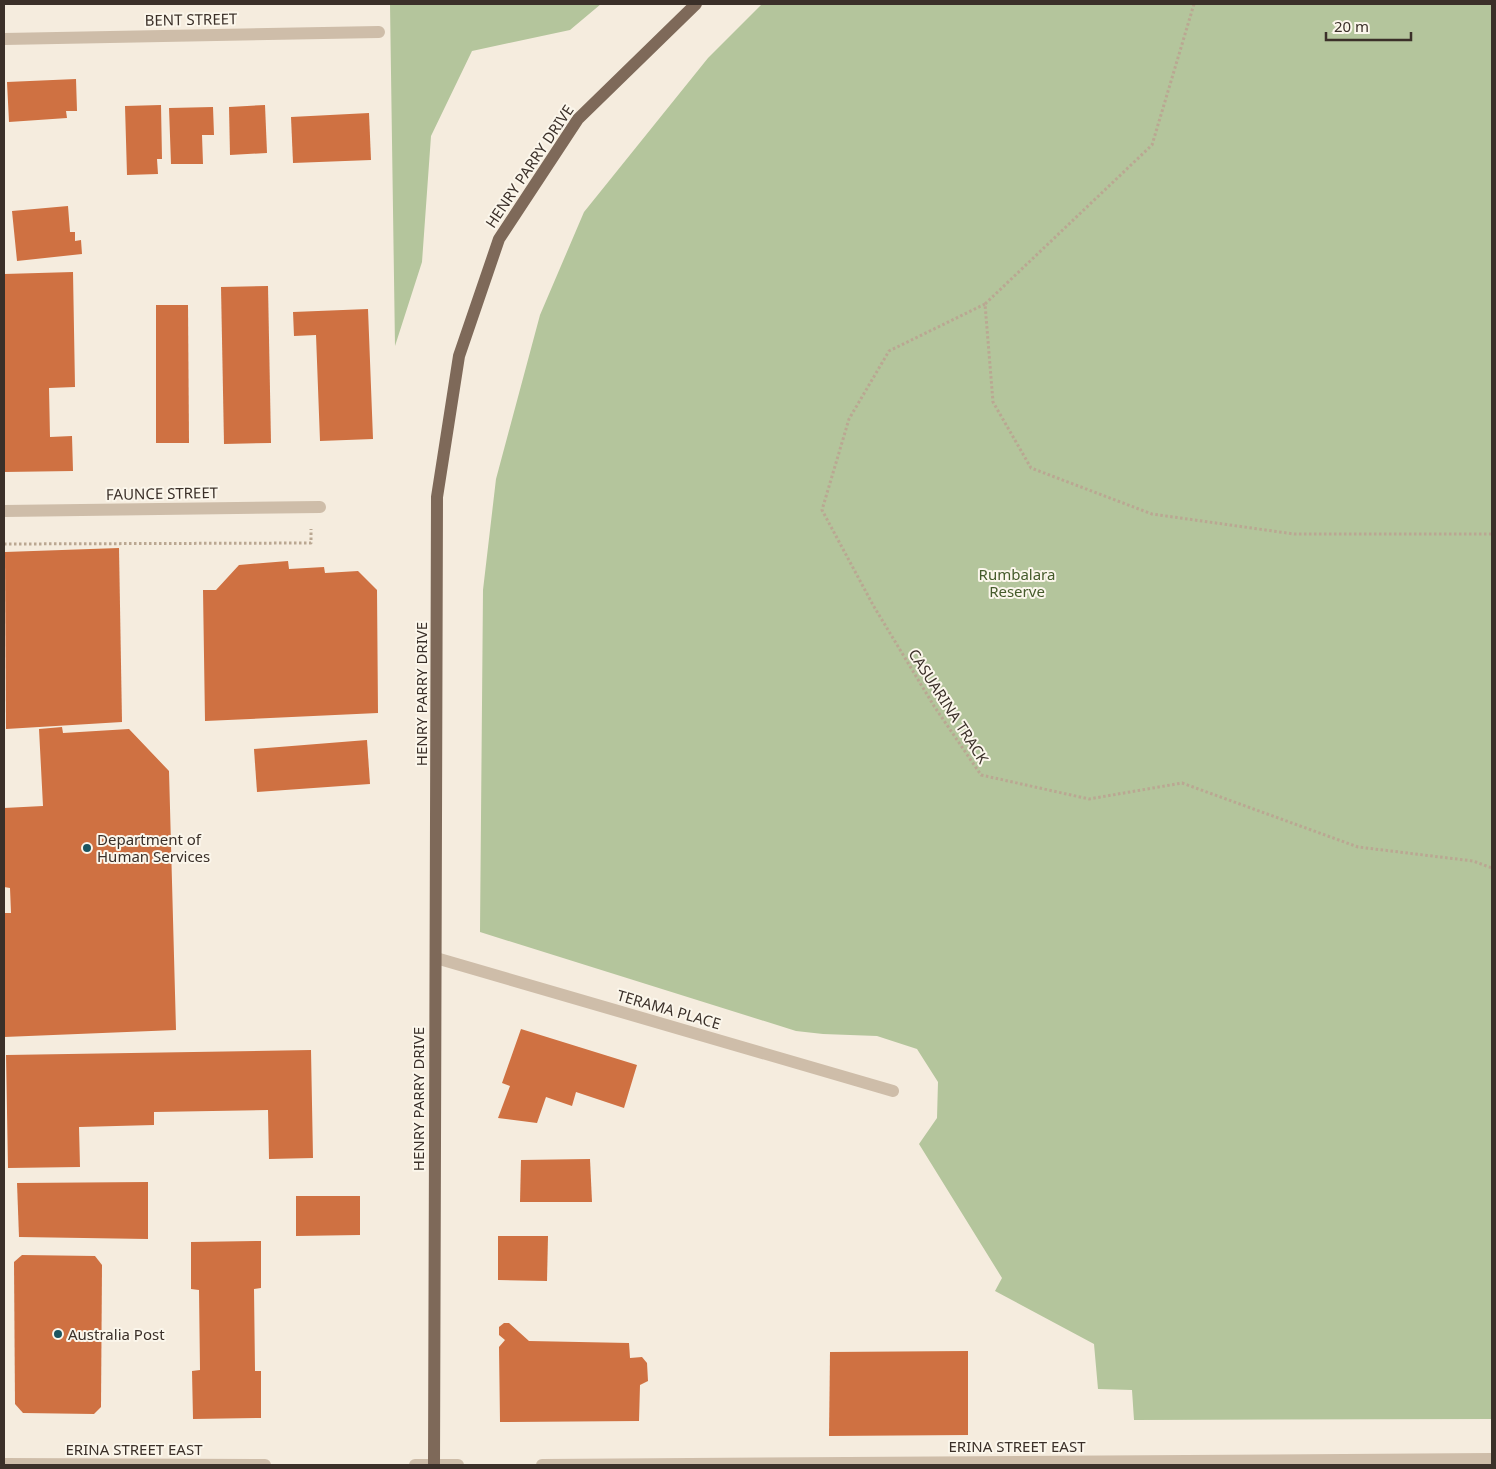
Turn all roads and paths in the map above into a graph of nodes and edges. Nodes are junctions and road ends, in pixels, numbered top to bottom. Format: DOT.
graph roads {
  1 [pos="696,4"];
  2 [pos="1194,4"];
  3 [pos="379,32"];
  4 [pos="4,39"];
  5 [pos="984,304"];
  6 [pos="315,507"];
  7 [pos="4,511"];
  8 [pos="1492,534"];
  9 [pos="4,544"];
  10 [pos="1492,868"];
  11 [pos="436,958"];
  12 [pos="893,1091"];
  13 [pos="1492,1459"];
  14 [pos="1378,1463"];
  15 [pos="4,1464"];
  16 [pos="265,1465"];
  17 [pos="415,1465"];
  18 [pos="434,1465"];
  19 [pos="458,1465"];
  20 [pos="542,1465"];
  1 -- 11 [label="main road, HENRY PARRY DRIVE"];
  2 -- 5 [label="path, CASUARINA TRACK"];
  3 -- 4 [label="street, BENT STREET"];
  5 -- 8 [label="path"];
  5 -- 10 [label="path, CASUARINA TRACK"];
  6 -- 7 [label="street, FAUNCE STREET"];
  6 -- 9 [label="path"];
  11 -- 12 [label="street, TERAMA PLACE"];
  11 -- 18 [label="main road, HENRY PARRY DRIVE"];
  13 -- 14 [label="street, ERINA STREET EAST"];
  14 -- 20 [label="street, ERINA STREET EAST"];
  15 -- 16 [label="street, ERINA STREET EAST"];
  17 -- 18 [label="street"];
  18 -- 19 [label="street"];
}
